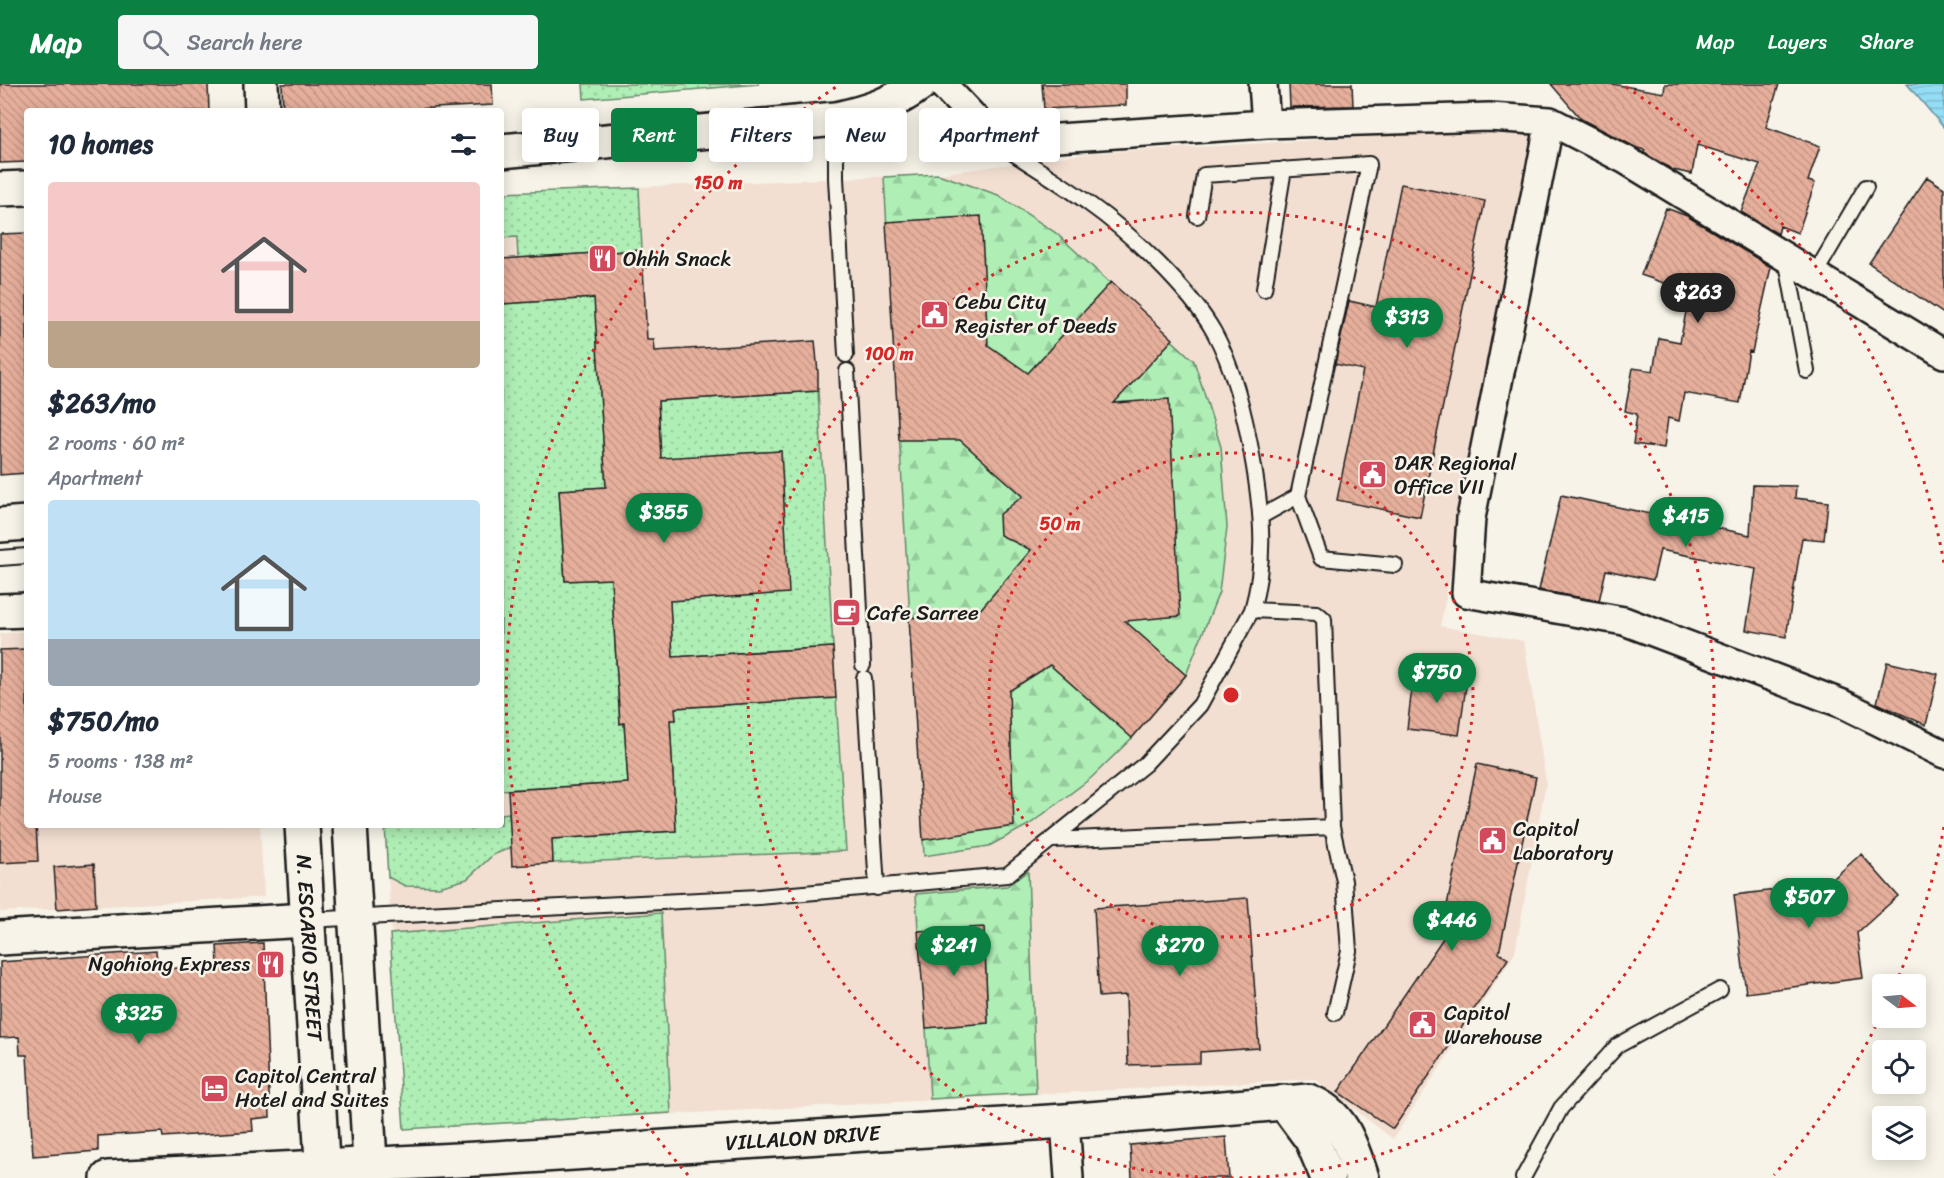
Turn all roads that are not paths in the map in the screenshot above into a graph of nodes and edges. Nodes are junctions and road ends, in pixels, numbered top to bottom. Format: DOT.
graph roads {
  1 [pos="261,84"];
  2 [pos="920,84"];
  3 [pos="942,84"];
  4 [pos="1263,84"];
  5 [pos="262,108"];
  6 [pos="880,108"];
  7 [pos="965,108"];
  8 [pos="825,120"];
  9 [pos="1550,121"];
  10 [pos="1266,124"];
  11 [pos="1060,138"];
  12 [pos="504,151"];
  13 [pos="836,162"];
  14 [pos="1027,162"];
  15 [pos="1284,169"];
  16 [pos="1866,187"];
  17 [pos="24,188"];
  18 [pos="0,189"];
  19 [pos="1197,216"];
  20 [pos="1786,256"];
  21 [pos="1815,274"];
  22 [pos="1264,289"];
  23 [pos="1944,354"];
  24 [pos="846,355"];
  25 [pos="847,371"];
  26 [pos="1807,371"];
  27 [pos="1298,496"];
  28 [pos="1262,516"];
  29 [pos="24,523"];
  30 [pos="0,525"];
  31 [pos="24,556"];
  32 [pos="0,558"];
  33 [pos="1395,565"];
  34 [pos="24,610"];
  35 [pos="1252,610"];
  36 [pos="0,611"];
  37 [pos="1944,754"];
  38 [pos="1332,827"];
  39 [pos="302,828"];
  40 [pos="350,828"];
  41 [pos="1053,840"];
  42 [pos="877,888"];
  43 [pos="357,917"];
  44 [pos="307,920"];
  45 [pos="0,938"];
  46 [pos="1720,990"];
  47 [pos="1335,1014"];
  48 [pos="1284,1101"];
  49 [pos="1065,1121"];
  50 [pos="370,1172"];
  51 [pos="322,1173"];
  52 [pos="108,1178"];
  53 [pos="1069,1178"];
  54 [pos="1328,1178"];
  55 [pos="1362,1178"];
  56 [pos="1523,1178"];
  1 -- 5 [label="street"];
  2 -- 6 [label="street"];
  3 -- 7 [label="street"];
  4 -- 10 [label="street"];
  8 -- 12 [label="street"];
  9 -- 10 [label="street"];
  9 -- 20 [label="street"];
  9 -- 37 [label="street"];
  10 -- 11 [label="street"];
  13 -- 24 [label="lane"];
  14 -- 28 [label="lane"];
  15 -- 19 [label="lane"];
  15 -- 22 [label="lane"];
  15 -- 27 [label="lane"];
  16 -- 21 [label="lane"];
  17 -- 18 [label="street"];
  20 -- 21 [label="street"];
  20 -- 26 [label="lane"];
  21 -- 23 [label="street"];
  25 -- 42 [label="lane"];
  27 -- 28 [label="lane"];
  27 -- 33 [label="lane"];
  28 -- 35 [label="lane"];
  29 -- 30 [label="street"];
  31 -- 32 [label="lane"];
  34 -- 36 [label="street"];
  35 -- 38 [label="lane"];
  35 -- 41 [label="lane"];
  38 -- 41 [label="lane"];
  38 -- 47 [label="lane"];
  39 -- 44 [label="street, N. ESCARIO STREET"];
  40 -- 43 [label="street"];
  41 -- 42 [label="lane"];
  42 -- 43 [label="lane"];
  43 -- 44 [label="lane"];
  43 -- 50 [label="street"];
  44 -- 45 [label="street"];
  44 -- 51 [label="street, N. ESCARIO STREET"];
  46 -- 56 [label="lane"];
  48 -- 49 [label="street, VILLALON DRIVE"];
  48 -- 54 [label="street"];
  48 -- 55 [label="street, VILLALON DRIVE"];
  49 -- 50 [label="street, VILLALON DRIVE"];
  49 -- 53 [label="street"];
  50 -- 51 [label="street, VILLALON DRIVE"];
  51 -- 52 [label="street, VILLALON DRIVE"];
}
